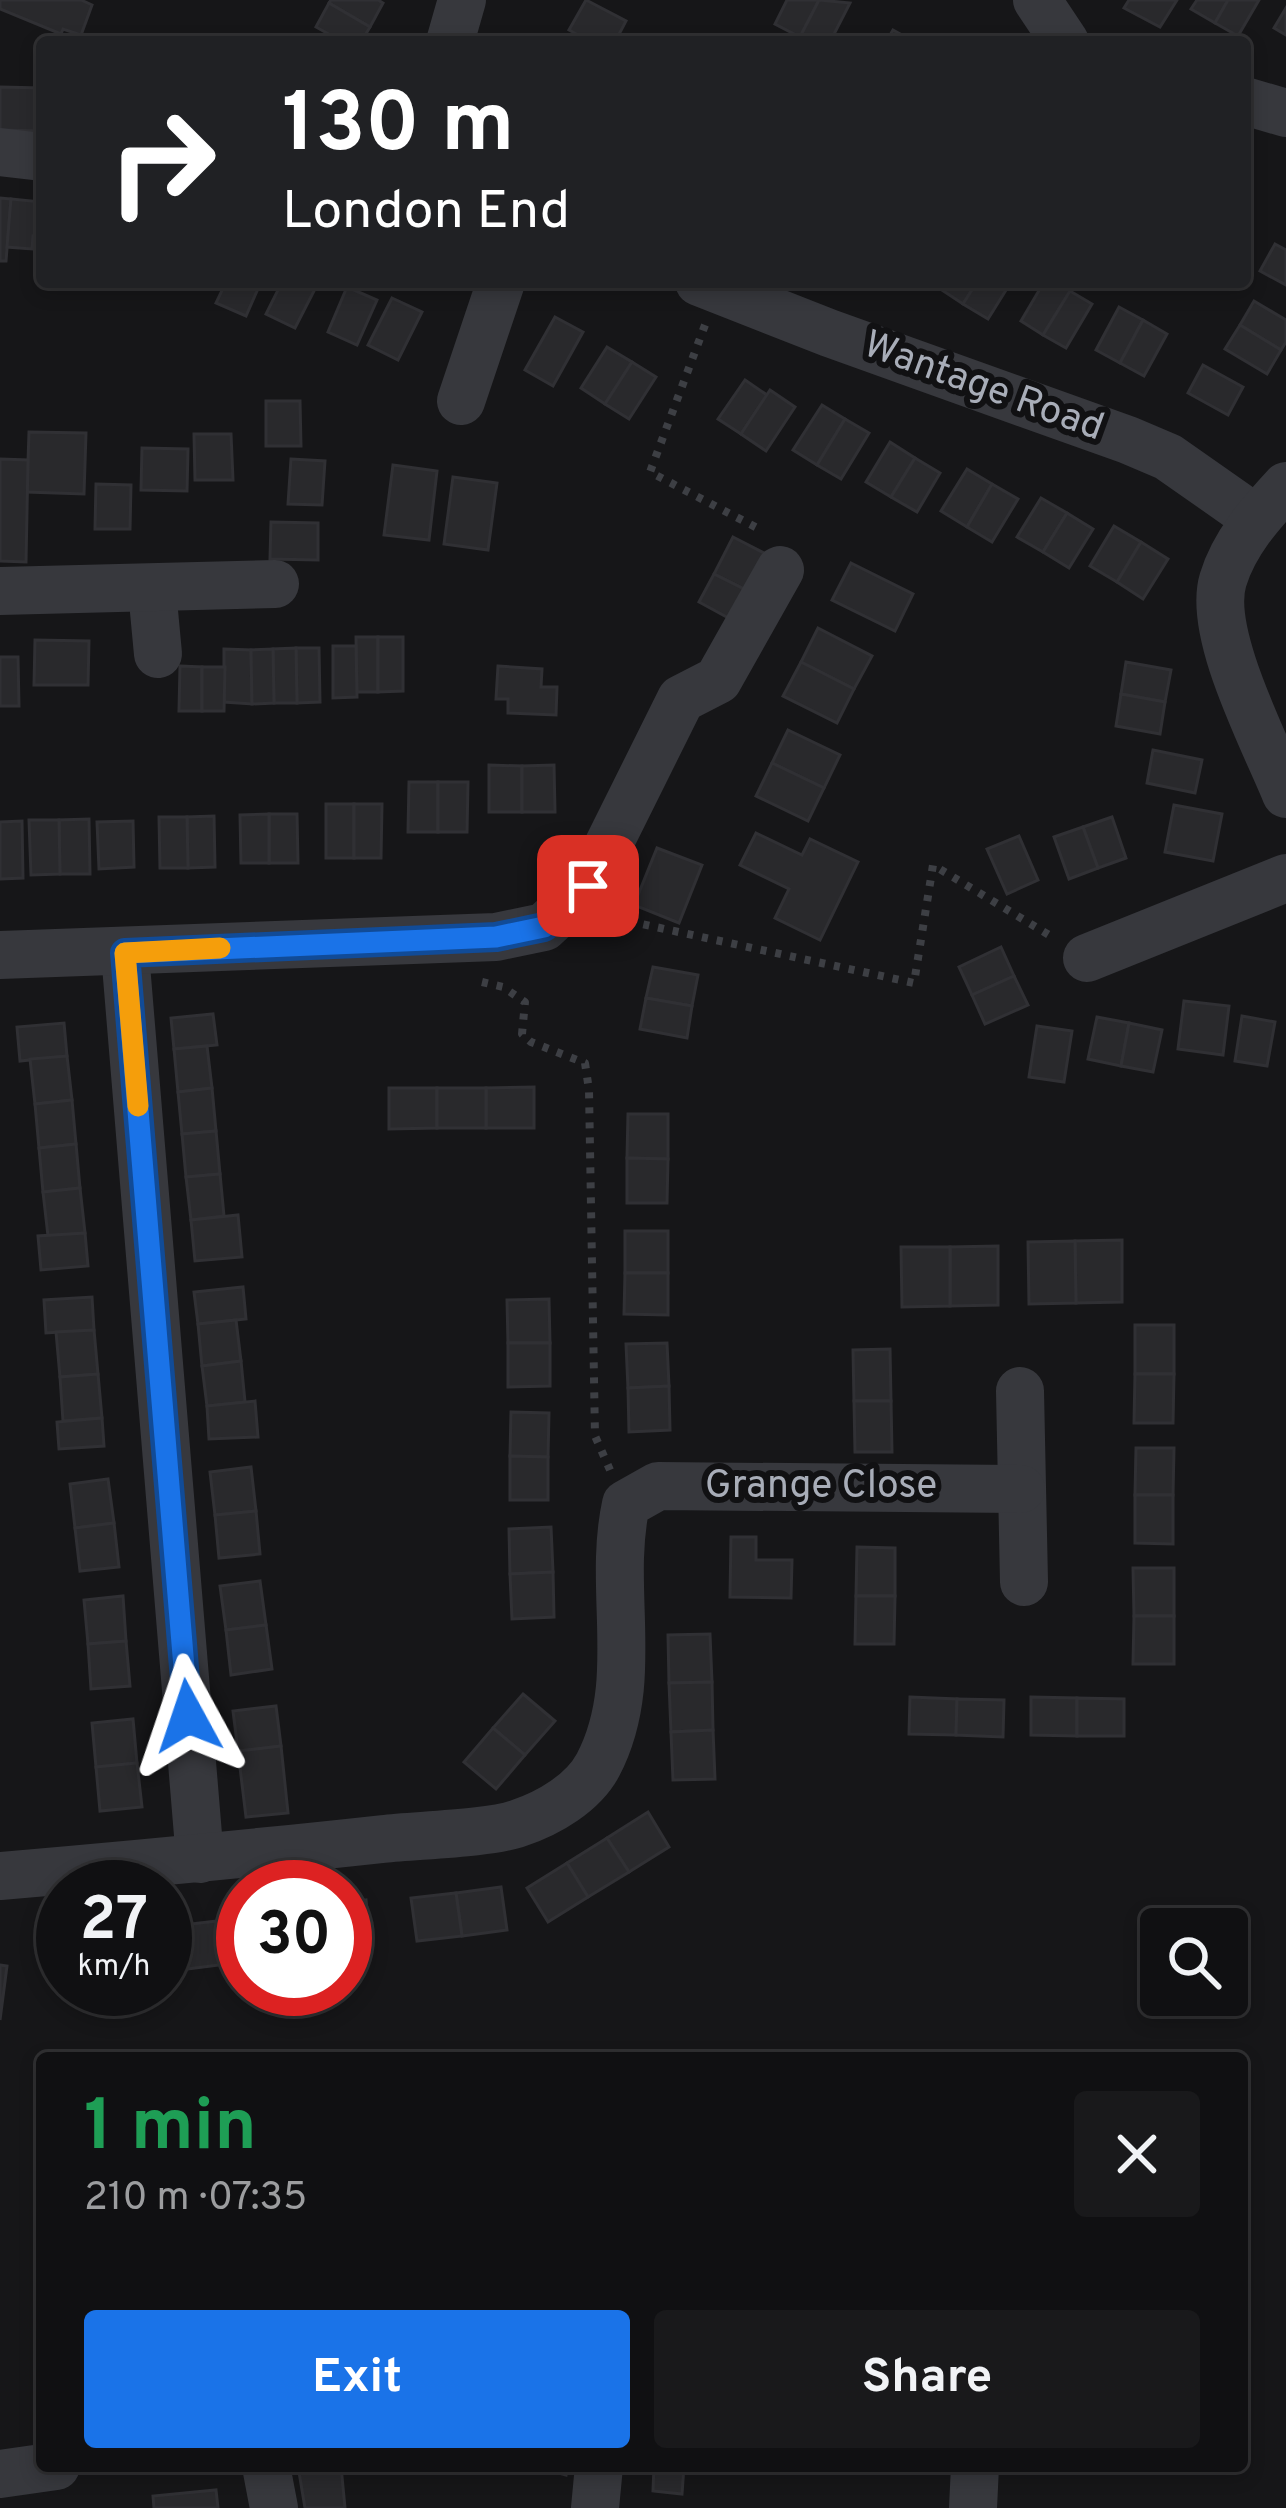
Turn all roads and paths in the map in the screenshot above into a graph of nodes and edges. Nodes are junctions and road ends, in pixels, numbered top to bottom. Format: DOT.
graph roads {
  1 [pos="462,0"];
  2 [pos="1037,0"];
  3 [pos="452,36"];
  4 [pos="1061,36"];
  5 [pos="1251,103"];
  6 [pos="1286,113"];
  7 [pos="0,152"];
  8 [pos="36,156"];
  9 [pos="499,288"];
  10 [pos="707,288"];
  11 [pos="713,288"];
  12 [pos="461,401"];
  13 [pos="1271,502"];
  14 [pos="780,570"];
  15 [pos="275,584"];
  16 [pos="152,590"];
  17 [pos="0,591"];
  18 [pos="158,654"];
  19 [pos="1286,794"];
  20 [pos="1286,878"];
  21 [pos="566,907"];
  22 [pos="125,953"];
  23 [pos="0,955"];
  24 [pos="1087,958"];
  25 [pos="469,980"];
  26 [pos="1020,1391"];
  27 [pos="1022,1489"];
  28 [pos="626,1504"];
  29 [pos="1024,1582"];
  30 [pos="200,1859"];
  31 [pos="0,1876"];
  32 [pos="36,2469"];
  33 [pos="267,2472"];
  34 [pos="598,2472"];
  35 [pos="975,2472"];
  36 [pos="0,2474"];
  37 [pos="274,2508"];
  38 [pos="595,2508"];
  39 [pos="973,2508"];
  1 -- 3 [label="street"];
  2 -- 4 [label="street"];
  5 -- 6 [label="street"];
  7 -- 8 [label="street"];
  9 -- 12 [label="street"];
  10 -- 14 [label="path"];
  11 -- 13 [label="street, Wantage Road"];
  13 -- 19 [label="street"];
  14 -- 21 [label="street"];
  15 -- 16 [label="street"];
  16 -- 17 [label="street"];
  16 -- 18 [label="street"];
  20 -- 24 [label="street"];
  21 -- 22 [label="street"];
  21 -- 24 [label="path"];
  22 -- 23 [label="street"];
  22 -- 30 [label="street"];
  25 -- 28 [label="path"];
  26 -- 27 [label="street"];
  27 -- 28 [label="street, Grange Close"];
  27 -- 29 [label="street"];
  28 -- 30 [label="street"];
  30 -- 31 [label="street"];
  32 -- 36 [label="street"];
  33 -- 37 [label="street"];
  34 -- 38 [label="street"];
  35 -- 39 [label="street"];
}
